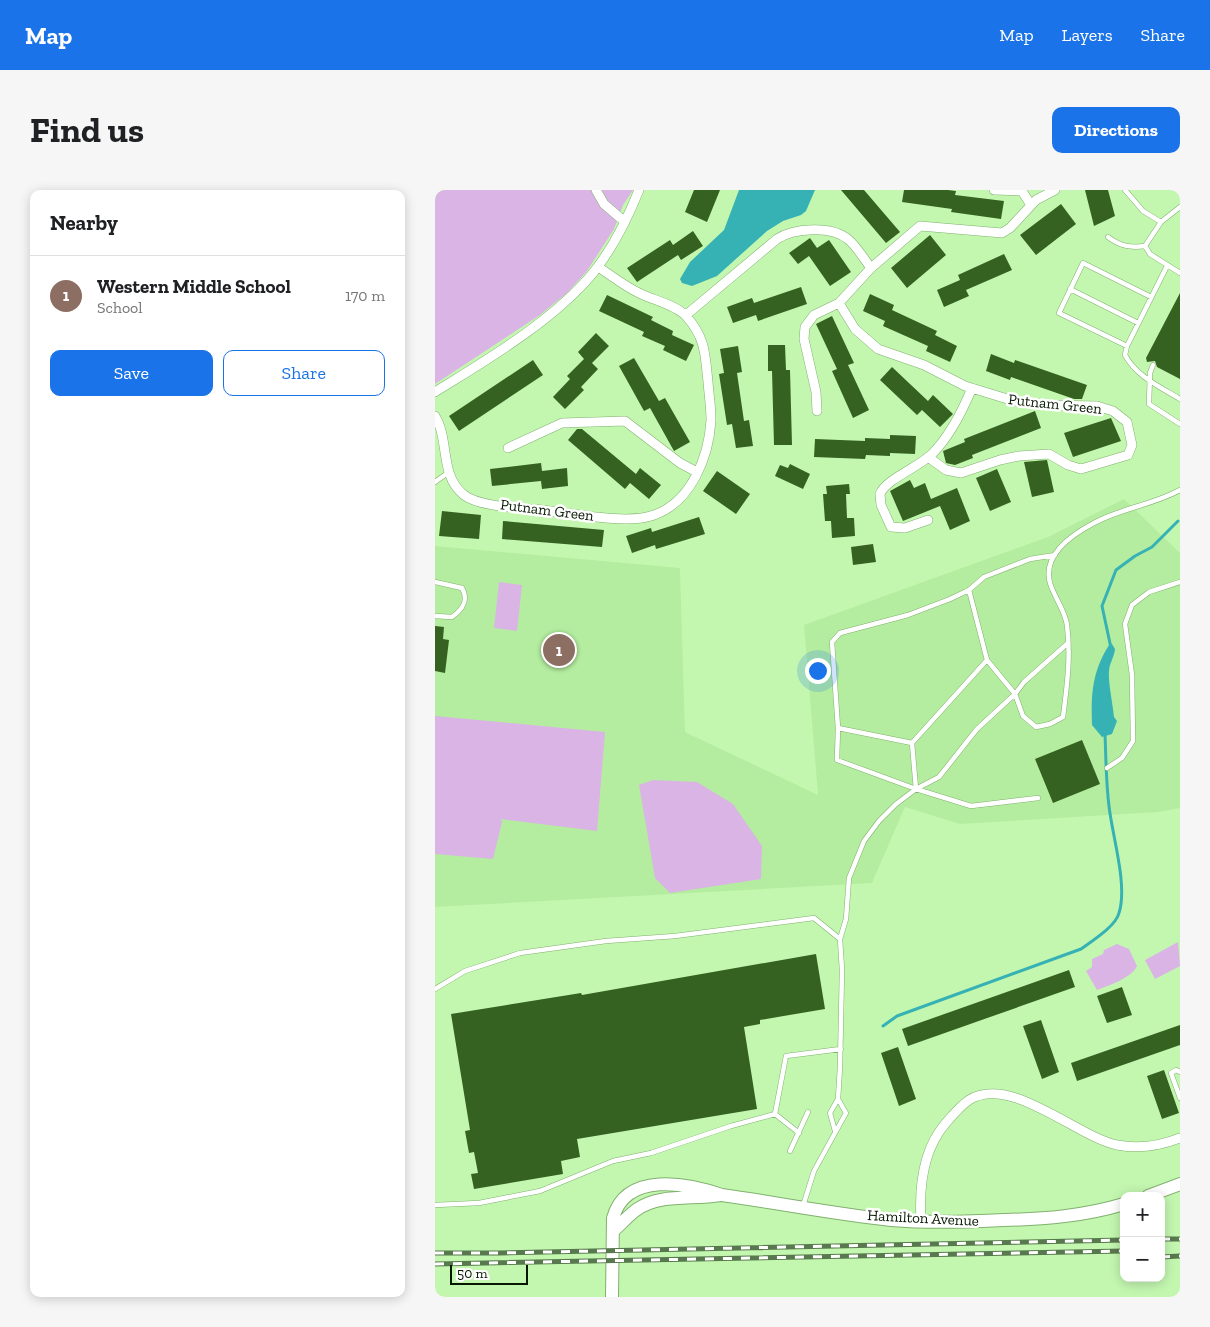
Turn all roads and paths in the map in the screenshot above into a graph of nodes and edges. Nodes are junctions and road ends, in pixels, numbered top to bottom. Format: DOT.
graph roads {
  1 [pos="596,190"];
  2 [pos="639,190"];
  3 [pos="994,190"];
  4 [pos="1055,190"];
  5 [pos="1125,190"];
  6 [pos="1031,205"];
  7 [pos="1180,208"];
  8 [pos="625,222"];
  9 [pos="1161,222"];
  10 [pos="1108,237"];
  11 [pos="1145,246"];
  12 [pos="598,266"];
  13 [pos="1167,266"];
  14 [pos="871,268"];
  15 [pos="1180,273"];
  16 [pos="1069,289"];
  17 [pos="1151,297"];
  18 [pos="839,303"];
  19 [pos="686,315"];
  20 [pos="1138,323"];
  21 [pos="1127,346"];
  22 [pos="1153,365"];
  23 [pos="1150,381"];
  24 [pos="972,388"];
  25 [pos="435,392"];
  26 [pos="1180,399"];
  27 [pos="817,411"];
  28 [pos="435,416"];
  29 [pos="1180,424"];
  30 [pos="508,448"];
  31 [pos="928,458"];
  32 [pos="449,472"];
  33 [pos="697,472"];
  34 [pos="435,482"];
  35 [pos="1180,490"];
  36 [pos="928,520"];
  37 [pos="1055,555"];
  38 [pos="435,582"];
  39 [pos="1180,582"];
  40 [pos="969,590"];
  41 [pos="435,616"];
  42 [pos="1068,642"];
  43 [pos="987,660"];
  44 [pos="1015,694"];
  45 [pos="838,728"];
  46 [pos="913,743"];
  47 [pos="1107,768"];
  48 [pos="916,789"];
  49 [pos="1038,798"];
  50 [pos="840,939"];
  51 [pos="435,989"];
  52 [pos="841,1049"];
  53 [pos="1180,1072"];
  54 [pos="1180,1098"];
  55 [pos="838,1099"];
  56 [pos="808,1112"];
  57 [pos="775,1114"];
  58 [pos="835,1131"];
  59 [pos="799,1133"];
  60 [pos="1180,1138"];
  61 [pos="790,1151"];
  62 [pos="1180,1184"];
  63 [pos="1159,1192"];
  64 [pos="722,1195"];
  65 [pos="435,1205"];
  66 [pos="1120,1205"];
  67 [pos="803,1206"];
  68 [pos="921,1221"];
  69 [pos="613,1231"];
  70 [pos="612,1297"];
  1 -- 8 [label="street"];
  2 -- 8 [label="street"];
  3 -- 6 [label="street"];
  4 -- 6 [label="street"];
  5 -- 9 [label="lane"];
  6 -- 14 [label="street"];
  7 -- 9 [label="lane"];
  8 -- 12 [label="street"];
  9 -- 11 [label="lane"];
  10 -- 11 [label="lane"];
  11 -- 13 [label="lane"];
  12 -- 19 [label="street"];
  12 -- 25 [label="street"];
  13 -- 15 [label="lane"];
  13 -- 17 [label="lane"];
  14 -- 18 [label="street"];
  14 -- 19 [label="street"];
  16 -- 17 [label="lane"];
  16 -- 20 [label="lane"];
  16 -- 21 [label="lane"];
  17 -- 20 [label="lane"];
  18 -- 24 [label="street, Putnam Green"];
  18 -- 27 [label="street"];
  19 -- 33 [label="street, Putnam Green"];
  20 -- 21 [label="lane"];
  21 -- 23 [label="lane"];
  22 -- 23 [label="lane"];
  23 -- 26 [label="lane"];
  23 -- 29 [label="lane"];
  24 -- 31 [label="street"];
  24 -- 31 [label="street, Putnam Green"];
  28 -- 32 [label="street, Putnam Green"];
  30 -- 33 [label="street"];
  31 -- 36 [label="street"];
  32 -- 33 [label="street, Putnam Green"];
  32 -- 34 [label="lane"];
  35 -- 37 [label="lane"];
  37 -- 40 [label="lane"];
  37 -- 42 [label="lane"];
  38 -- 41 [label="lane"];
  39 -- 47 [label="lane"];
  40 -- 43 [label="lane"];
  40 -- 45 [label="lane"];
  42 -- 44 [label="lane"];
  42 -- 44 [label="lane"];
  43 -- 44 [label="lane"];
  43 -- 46 [label="lane"];
  44 -- 48 [label="lane"];
  45 -- 46 [label="lane"];
  45 -- 48 [label="lane"];
  46 -- 48 [label="lane"];
  48 -- 49 [label="lane"];
  48 -- 50 [label="lane"];
  50 -- 51 [label="lane"];
  50 -- 52 [label="lane"];
  52 -- 55 [label="lane"];
  52 -- 57 [label="lane"];
  53 -- 54 [label="lane"];
  55 -- 58 [label="lane"];
  55 -- 58 [label="lane"];
  56 -- 59 [label="lane"];
  57 -- 59 [label="lane"];
  57 -- 65 [label="lane"];
  58 -- 67 [label="lane"];
  59 -- 61 [label="lane"];
  60 -- 68 [label="street"];
  62 -- 63 [label="main road"];
  64 -- 67 [label="main road, Hamilton Avenue"];
  64 -- 69 [label="main road, Hamilton Avenue"];
  64 -- 69 [label="main road, Hamilton Avenue"];
  66 -- 68 [label="main road, Hamilton Avenue"];
  67 -- 68 [label="main road, Hamilton Avenue"];
  69 -- 70 [label="main road, Hamilton Avenue"];
}
